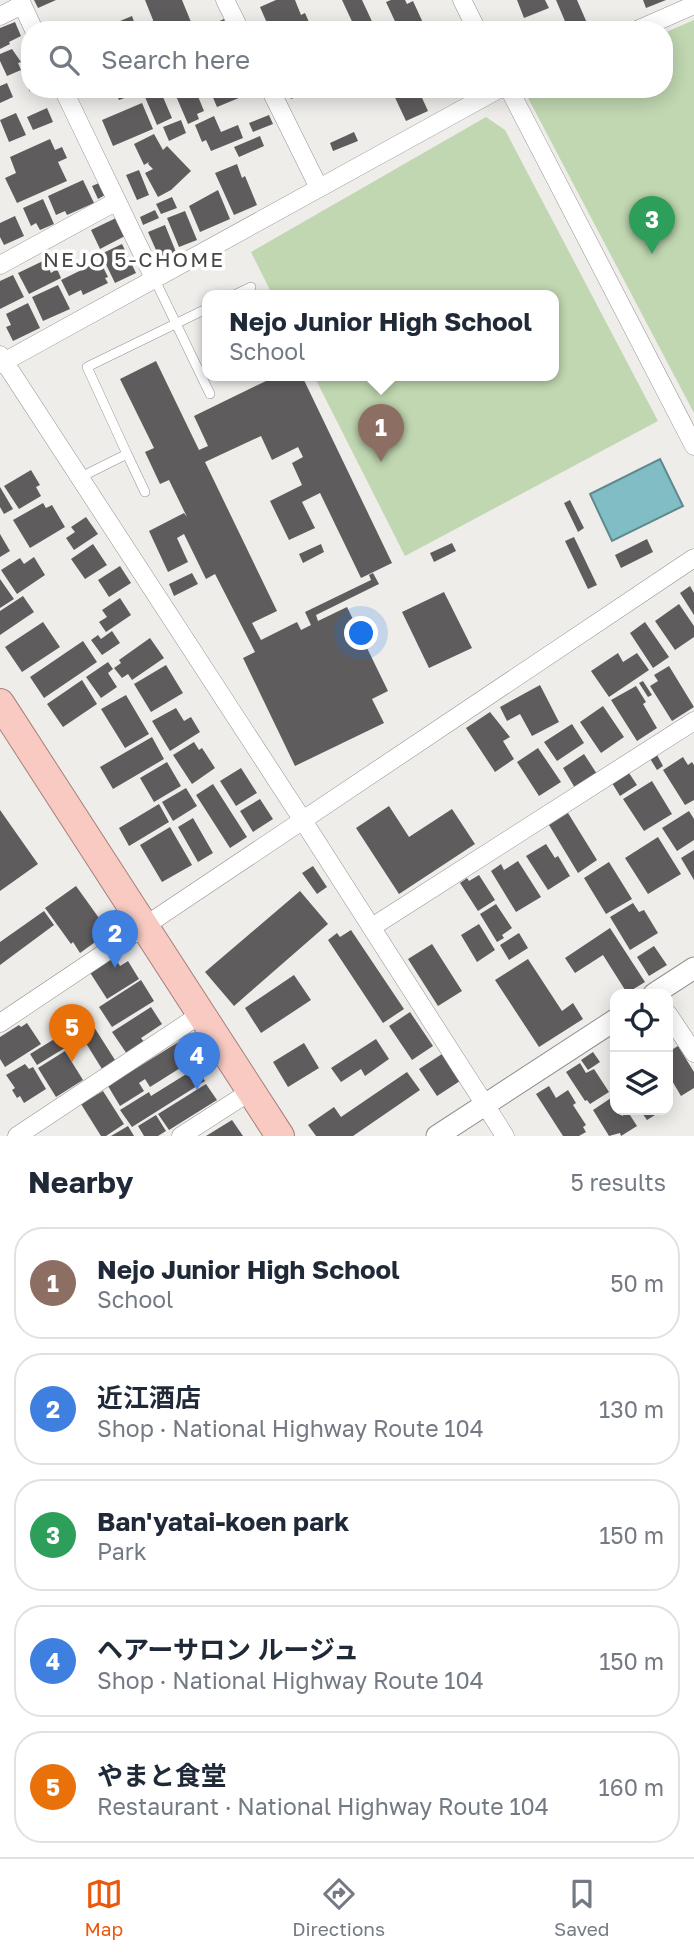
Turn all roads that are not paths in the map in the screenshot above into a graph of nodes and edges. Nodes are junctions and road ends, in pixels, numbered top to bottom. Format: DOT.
graph roads {
  1 [pos="225,0"];
  2 [pos="462,0"];
  3 [pos="21,2"];
  4 [pos="694,5"];
  5 [pos="0,16"];
  6 [pos="30,21"];
  7 [pos="236,21"];
  8 [pos="472,21"];
  9 [pos="658,21"];
  10 [pos="67,98"];
  11 [pos="274,98"];
  12 [pos="483,98"];
  13 [pos="514,98"];
  14 [pos="318,188"];
  15 [pos="117,201"];
  16 [pos="0,265"];
  17 [pos="155,278"];
  18 [pos="251,287"];
  19 [pos="245,290"];
  20 [pos="202,311"];
  21 [pos="177,323"];
  22 [pos="1,361"];
  23 [pos="202,377"];
  24 [pos="204,381"];
  25 [pos="210,394"];
  26 [pos="694,446"];
  27 [pos="127,454"];
  28 [pos="79,478"];
  29 [pos="145,492"];
  30 [pos="694,558"];
  31 [pos="0,703"];
  32 [pos="694,721"];
  33 [pos="302,819"];
  34 [pos="144,927"];
  35 [pos="372,928"];
  36 [pos="694,968"];
  37 [pos="662,989"];
  38 [pos="201,1014"];
  39 [pos="673,1022"];
  40 [pos="0,1023"];
  41 [pos="610,1023"];
  42 [pos="694,1053"];
  43 [pos="251,1091"];
  44 [pos="485,1105"];
  45 [pos="17,1136"];
  46 [pos="181,1136"];
  47 [pos="280,1136"];
  48 [pos="437,1136"];
  49 [pos="505,1136"];
  1 -- 7 [label="street"];
  2 -- 8 [label="street"];
  3 -- 5 [label="street"];
  3 -- 6 [label="street"];
  4 -- 9 [label="street"];
  10 -- 15 [label="street"];
  11 -- 14 [label="street"];
  12 -- 14 [label="street"];
  13 -- 26 [label="street"];
  14 -- 17 [label="street"];
  15 -- 16 [label="street"];
  15 -- 17 [label="street"];
  17 -- 21 [label="lane"];
  17 -- 22 [label="street"];
  18 -- 19 [label="lane"];
  20 -- 21 [label="lane"];
  21 -- 23 [label="lane"];
  21 -- 27 [label="lane"];
  22 -- 28 [label="street"];
  24 -- 25 [label="lane"];
  27 -- 28 [label="lane"];
  27 -- 29 [label="lane"];
  28 -- 33 [label="street"];
  30 -- 33 [label="street"];
  31 -- 34 [label="highway"];
  32 -- 35 [label="street"];
  33 -- 34 [label="street"];
  33 -- 35 [label="street"];
  34 -- 38 [label="highway"];
  34 -- 40 [label="street"];
  35 -- 44 [label="street"];
  36 -- 37 [label="street"];
  38 -- 43 [label="highway"];
  38 -- 45 [label="street"];
  39 -- 42 [label="street"];
  41 -- 44 [label="street"];
  43 -- 46 [label="street"];
  43 -- 47 [label="highway"];
  44 -- 48 [label="street"];
  44 -- 49 [label="street"];
}
